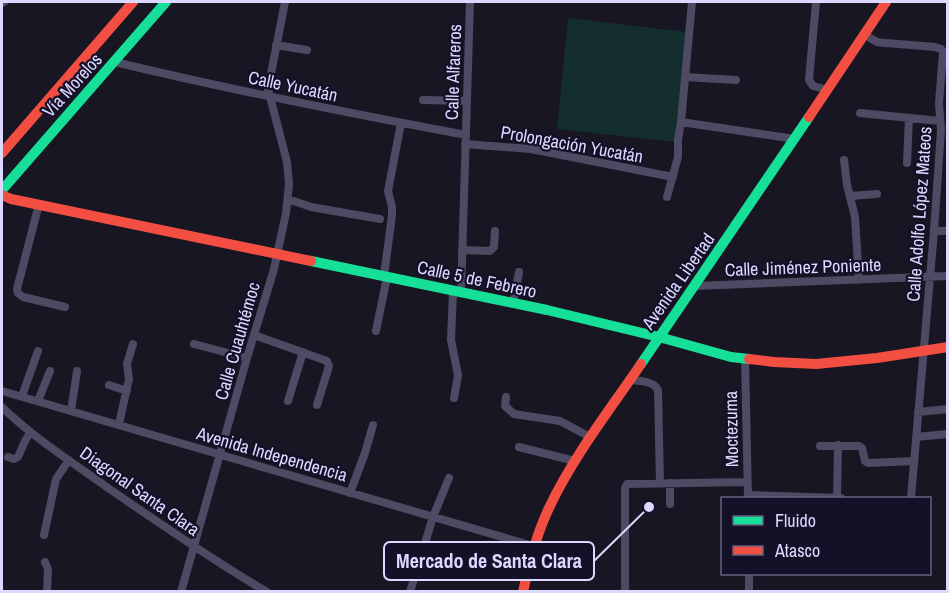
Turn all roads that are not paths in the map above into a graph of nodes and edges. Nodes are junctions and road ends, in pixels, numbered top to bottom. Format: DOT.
graph roads {
  1 [pos="133,2"];
  2 [pos="166,2"];
  3 [pos="285,2"];
  4 [pos="470,2"];
  5 [pos="692,2"];
  6 [pos="816,2"];
  7 [pos="886,2"];
  8 [pos="865,35"];
  9 [pos="276,45"];
  10 [pos="307,50"];
  11 [pos="114,62"];
  12 [pos="685,77"];
  13 [pos="736,80"];
  14 [pos="828,90"];
  15 [pos="269,97"];
  16 [pos="423,100"];
  17 [pos="466,101"];
  18 [pos="860,113"];
  19 [pos="909,118"];
  20 [pos="940,121"];
  21 [pos="681,122"];
  22 [pos="401,123"];
  23 [pos="466,139"];
  24 [pos="795,140"];
  25 [pos="2,153"];
  26 [pos="844,160"];
  27 [pos="907,163"];
  28 [pos="673,177"];
  29 [pos="2,190"];
  30 [pos="877,194"];
  31 [pos="2,195"];
  32 [pos="850,196"];
  33 [pos="667,197"];
  34 [pos="288,199"];
  35 [pos="39,204"];
  36 [pos="380,219"];
  37 [pos="495,231"];
  38 [pos="934,231"];
  39 [pos="948,231"];
  40 [pos="462,250"];
  41 [pos="278,254"];
  42 [pos="519,272"];
  43 [pos="948,276"];
  44 [pos="386,277"];
  45 [pos="930,278"];
  46 [pos="859,280"];
  47 [pos="695,286"];
  48 [pos="457,292"];
  49 [pos="513,304"];
  50 [pos="65,307"];
  51 [pos="376,331"];
  52 [pos="254,335"];
  53 [pos="659,337"];
  54 [pos="133,344"];
  55 [pos="194,344"];
  56 [pos="948,347"];
  57 [pos="38,351"];
  58 [pos="923,351"];
  59 [pos="303,352"];
  60 [pos="247,358"];
  61 [pos="745,359"];
  62 [pos="50,371"];
  63 [pos="77,371"];
  64 [pos="630,380"];
  65 [pos="109,385"];
  66 [pos="2,391"];
  67 [pos="127,391"];
  68 [pos="22,396"];
  69 [pos="506,397"];
  70 [pos="454,398"];
  71 [pos="288,400"];
  72 [pos="38,401"];
  73 [pos="318,405"];
  74 [pos="2,407"];
  75 [pos="948,409"];
  76 [pos="71,411"];
  77 [pos="918,412"];
  78 [pos="119,424"];
  79 [pos="373,425"];
  80 [pos="30,433"];
  81 [pos="948,434"];
  82 [pos="590,437"];
  83 [pos="916,437"];
  84 [pos="838,445"];
  85 [pos="820,446"];
  86 [pos="519,447"];
  87 [pos="219,455"];
  88 [pos="9,457"];
  89 [pos="69,460"];
  90 [pos="575,461"];
  91 [pos="914,461"];
  92 [pos="449,478"];
  93 [pos="747,482"];
  94 [pos="660,483"];
  95 [pos="670,483"];
  96 [pos="350,493"];
  97 [pos="748,497"];
  98 [pos="837,497"];
  99 [pos="911,497"];
  100 [pos="670,504"];
  101 [pos="433,517"];
  102 [pos="44,535"];
  103 [pos="533,546"];
  104 [pos="194,547"];
  105 [pos="45,562"];
  106 [pos="749,575"];
  107 [pos="46,591"];
  108 [pos="181,591"];
  109 [pos="267,591"];
  110 [pos="410,591"];
  111 [pos="523,591"];
  112 [pos="625,591"];
  113 [pos="749,591"];
  1 -- 25 [label="street, Vía Morelos"];
  2 -- 11 [label="street, Vía Morelos"];
  3 -- 9 [label="street"];
  4 -- 17 [label="street, Calle Alfareros"];
  5 -- 12 [label="street"];
  6 -- 14 [label="street"];
  7 -- 8 [label="street, Avenida Libertad"];
  8 -- 14 [label="street, Avenida Libertad"];
  8 -- 20 [label="street, Calle Adolfo López Mateos"];
  9 -- 10 [label="street"];
  9 -- 15 [label="street"];
  11 -- 15 [label="street, Calle Yucatán"];
  11 -- 29 [label="street, Vía Morelos"];
  12 -- 13 [label="street"];
  12 -- 21 [label="street"];
  14 -- 24 [label="street, Avenida Libertad"];
  15 -- 22 [label="street, Calle Yucatán"];
  15 -- 34 [label="street, Calle Cuauhtémoc"];
  16 -- 17 [label="street"];
  17 -- 23 [label="street, Calle Alfareros"];
  18 -- 19 [label="street"];
  19 -- 20 [label="street"];
  19 -- 27 [label="street"];
  20 -- 38 [label="street, Calle Adolfo López Mateos"];
  21 -- 24 [label="street"];
  21 -- 28 [label="street"];
  22 -- 23 [label="street, Calle Yucatán"];
  22 -- 44 [label="street"];
  23 -- 28 [label="street, Prolongación Yucatán"];
  23 -- 40 [label="street, Calle Alfareros"];
  24 -- 47 [label="street, Avenida Libertad"];
  26 -- 32 [label="street"];
  28 -- 33 [label="street"];
  30 -- 32 [label="street"];
  31 -- 35 [label="street, Calle 5 de Febrero"];
  32 -- 46 [label="street"];
  34 -- 36 [label="street"];
  34 -- 41 [label="street, Calle Cuauhtémoc"];
  35 -- 41 [label="street, Calle 5 de Febrero"];
  35 -- 50 [label="street"];
  37 -- 40 [label="street"];
  38 -- 39 [label="street"];
  38 -- 45 [label="street, Calle Adolfo López Mateos"];
  40 -- 48 [label="street, Calle Alfareros"];
  41 -- 44 [label="street, Calle 5 de Febrero"];
  41 -- 52 [label="street, Calle Cuauhtémoc"];
  42 -- 49 [label="street"];
  43 -- 45 [label="street, Calle Jiménez Poniente"];
  44 -- 48 [label="street, Calle 5 de Febrero"];
  44 -- 51 [label="street"];
  45 -- 46 [label="street, Calle Jiménez Poniente"];
  45 -- 58 [label="street, Calle Adolfo López Mateos"];
  46 -- 47 [label="street, Calle Jiménez Poniente"];
  47 -- 53 [label="street, Avenida Libertad"];
  48 -- 49 [label="street, Calle 5 de Febrero"];
  48 -- 70 [label="street, Calle Alfareros"];
  49 -- 53 [label="street, Calle 5 de Febrero"];
  52 -- 59 [label="street"];
  52 -- 60 [label="street, Calle Cuauhtémoc"];
  53 -- 61 [label="street, Calle 5 de Febrero"];
  53 -- 64 [label="street, Avenida Libertad"];
  54 -- 67 [label="street"];
  55 -- 60 [label="street"];
  56 -- 58 [label="street, Calle 5 de Febrero"];
  57 -- 68 [label="street"];
  58 -- 61 [label="street, Calle 5 de Febrero"];
  58 -- 77 [label="street, Calle Adolfo López Mateos"];
  59 -- 71 [label="street"];
  59 -- 73 [label="street"];
  60 -- 87 [label="street, Calle Cuauhtémoc"];
  61 -- 93 [label="street, Moctezuma"];
  62 -- 72 [label="street"];
  63 -- 76 [label="street"];
  64 -- 82 [label="street, Avenida Libertad"];
  64 -- 94 [label="street"];
  65 -- 67 [label="street"];
  66 -- 68 [label="street, Avenida Independencia"];
  67 -- 78 [label="street"];
  68 -- 72 [label="street, Avenida Independencia"];
  69 -- 82 [label="street"];
  72 -- 76 [label="street, Avenida Independencia"];
  74 -- 80 [label="street, Diagonal Santa Clara"];
  75 -- 77 [label="street"];
  76 -- 78 [label="street, Avenida Independencia"];
  77 -- 83 [label="street, Calle Adolfo López Mateos"];
  78 -- 87 [label="street, Avenida Independencia"];
  79 -- 96 [label="street"];
  80 -- 88 [label="street"];
  80 -- 89 [label="street, Diagonal Santa Clara"];
  81 -- 83 [label="street"];
  82 -- 90 [label="street, Avenida Libertad"];
  83 -- 91 [label="street, Calle Adolfo López Mateos"];
  84 -- 85 [label="street"];
  84 -- 91 [label="street"];
  84 -- 98 [label="street"];
  86 -- 90 [label="street"];
  87 -- 96 [label="street, Avenida Independencia"];
  87 -- 104 [label="street, Calle Cuauhtémoc"];
  89 -- 102 [label="street"];
  89 -- 104 [label="street, Diagonal Santa Clara"];
  90 -- 103 [label="street, Avenida Libertad"];
  91 -- 99 [label="street, Calle Adolfo López Mateos"];
  92 -- 101 [label="street"];
  93 -- 95 [label="street"];
  93 -- 97 [label="street, Moctezuma"];
  94 -- 95 [label="street"];
  94 -- 112 [label="street"];
  95 -- 100 [label="street"];
  96 -- 101 [label="street, Avenida Independencia"];
  101 -- 103 [label="street, Avenida Independencia"];
  101 -- 110 [label="street"];
  103 -- 111 [label="street, Avenida Libertad"];
  104 -- 108 [label="street, Calle Cuauhtémoc"];
  104 -- 109 [label="street, Diagonal Santa Clara"];
  105 -- 107 [label="street"];
  106 -- 113 [label="street"];
}
